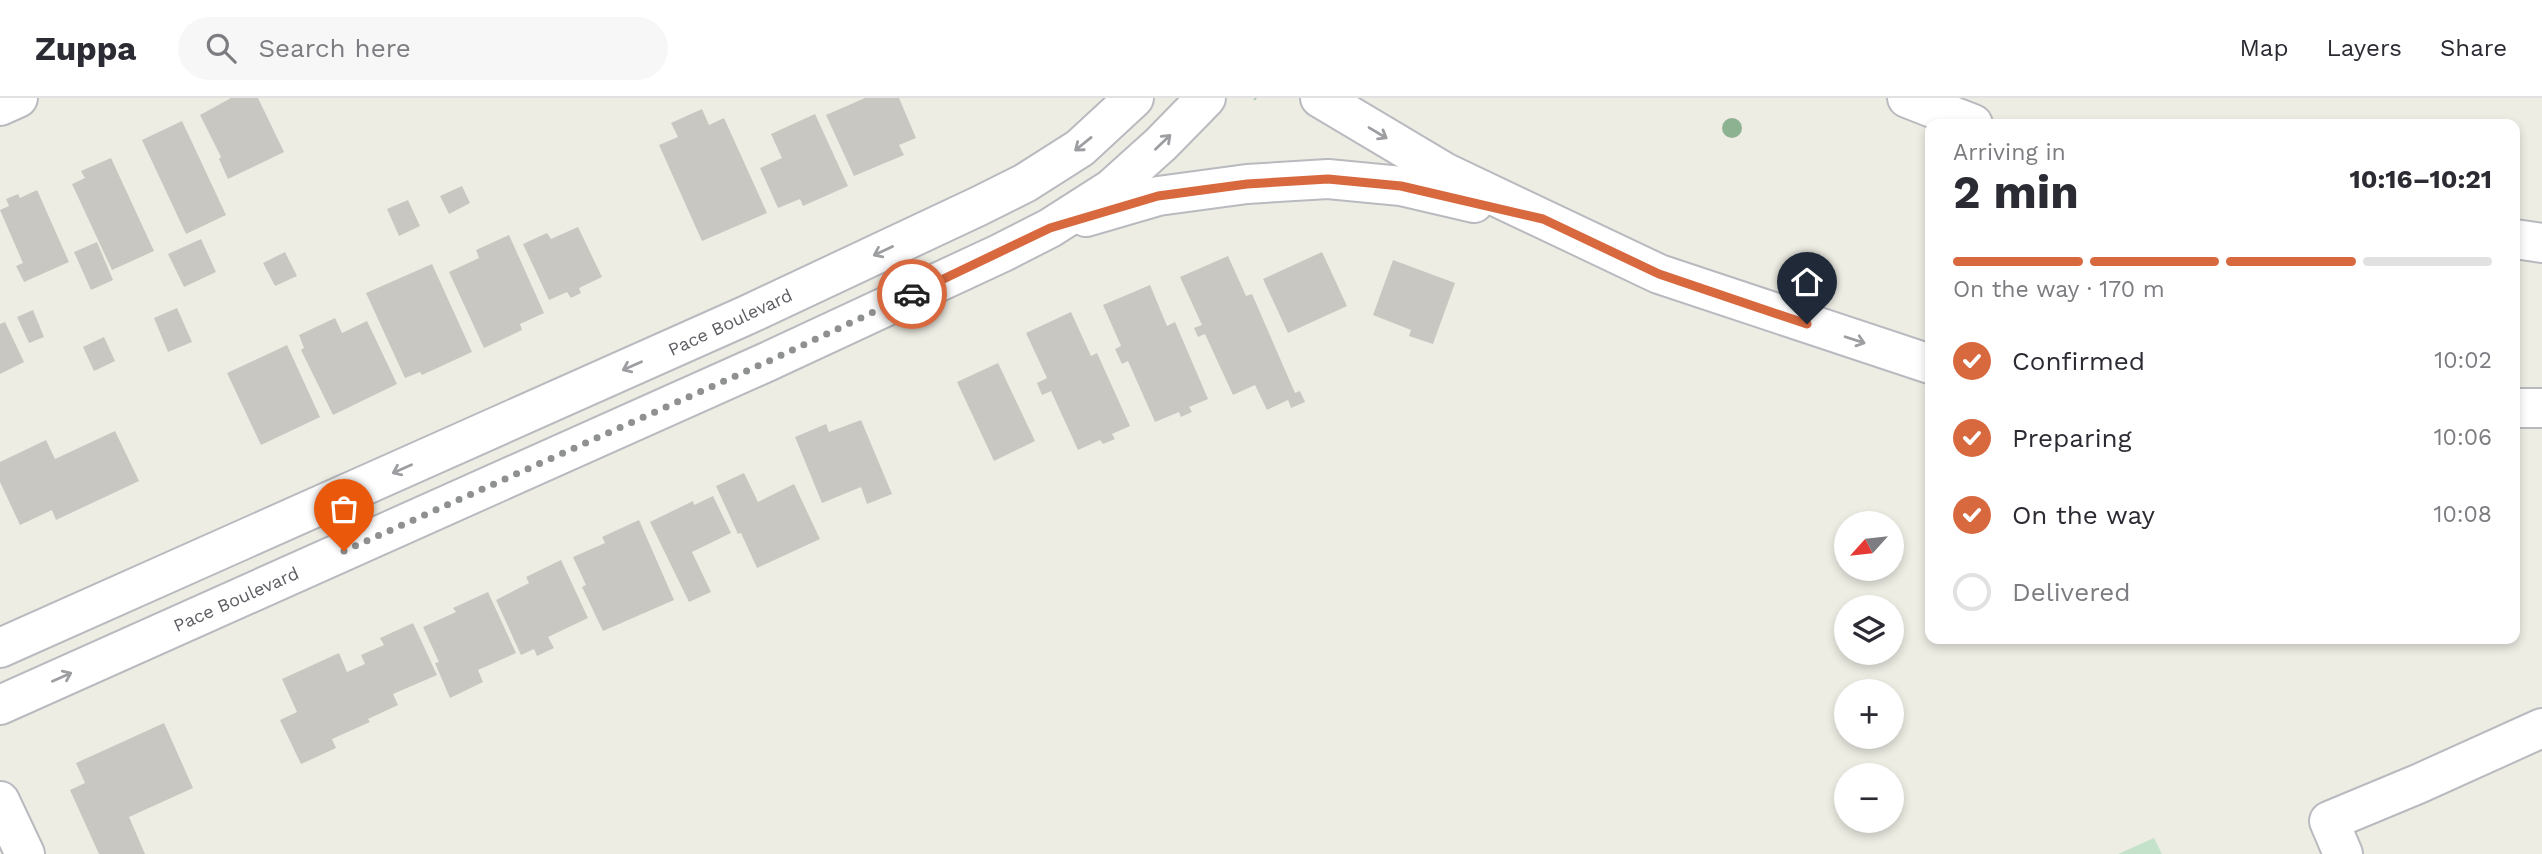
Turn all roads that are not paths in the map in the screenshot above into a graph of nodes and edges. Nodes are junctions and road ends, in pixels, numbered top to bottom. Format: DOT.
graph roads {
  1 [pos="18,98"];
  2 [pos="1134,98"];
  3 [pos="1206,98"];
  4 [pos="1320,98"];
  5 [pos="1907,98"];
  6 [pos="0,106"];
  7 [pos="1960,119"];
  8 [pos="1543,219"];
  9 [pos="931,228"];
  10 [pos="1050,228"];
  11 [pos="2520,240"];
  12 [pos="2542,243"];
  13 [pos="953,275"];
  14 [pos="1925,363"];
  15 [pos="2520,408"];
  16 [pos="2542,408"];
  17 [pos="446,449"];
  18 [pos="467,496"];
  19 [pos="0,649"];
  20 [pos="0,705"];
  21 [pos="2540,736"];
  22 [pos="0,801"];
  23 [pos="25,854"];
  24 [pos="2343,854"];
  1 -- 6 [label="street"];
  2 -- 9 [label="street, Pace Boulevard, one-way"];
  10 -- 3 [label="street, Pace Boulevard, one-way"];
  4 -- 8 [label="street, one-way"];
  5 -- 7 [label="street"];
  8 -- 10 [label="street"];
  8 -- 14 [label="street, one-way"];
  9 -- 13 [label="street"];
  9 -- 17 [label="street, Pace Boulevard, one-way"];
  10 -- 13 [label="street, Pace Boulevard"];
  11 -- 12 [label="street"];
  13 -- 18 [label="street, Pace Boulevard"];
  15 -- 16 [label="street"];
  17 -- 18 [label="street"];
  17 -- 19 [label="street, Pace Boulevard, one-way"];
  20 -- 18 [label="street, Pace Boulevard, one-way"];
  21 -- 24 [label="street"];
  22 -- 23 [label="street"];
}
